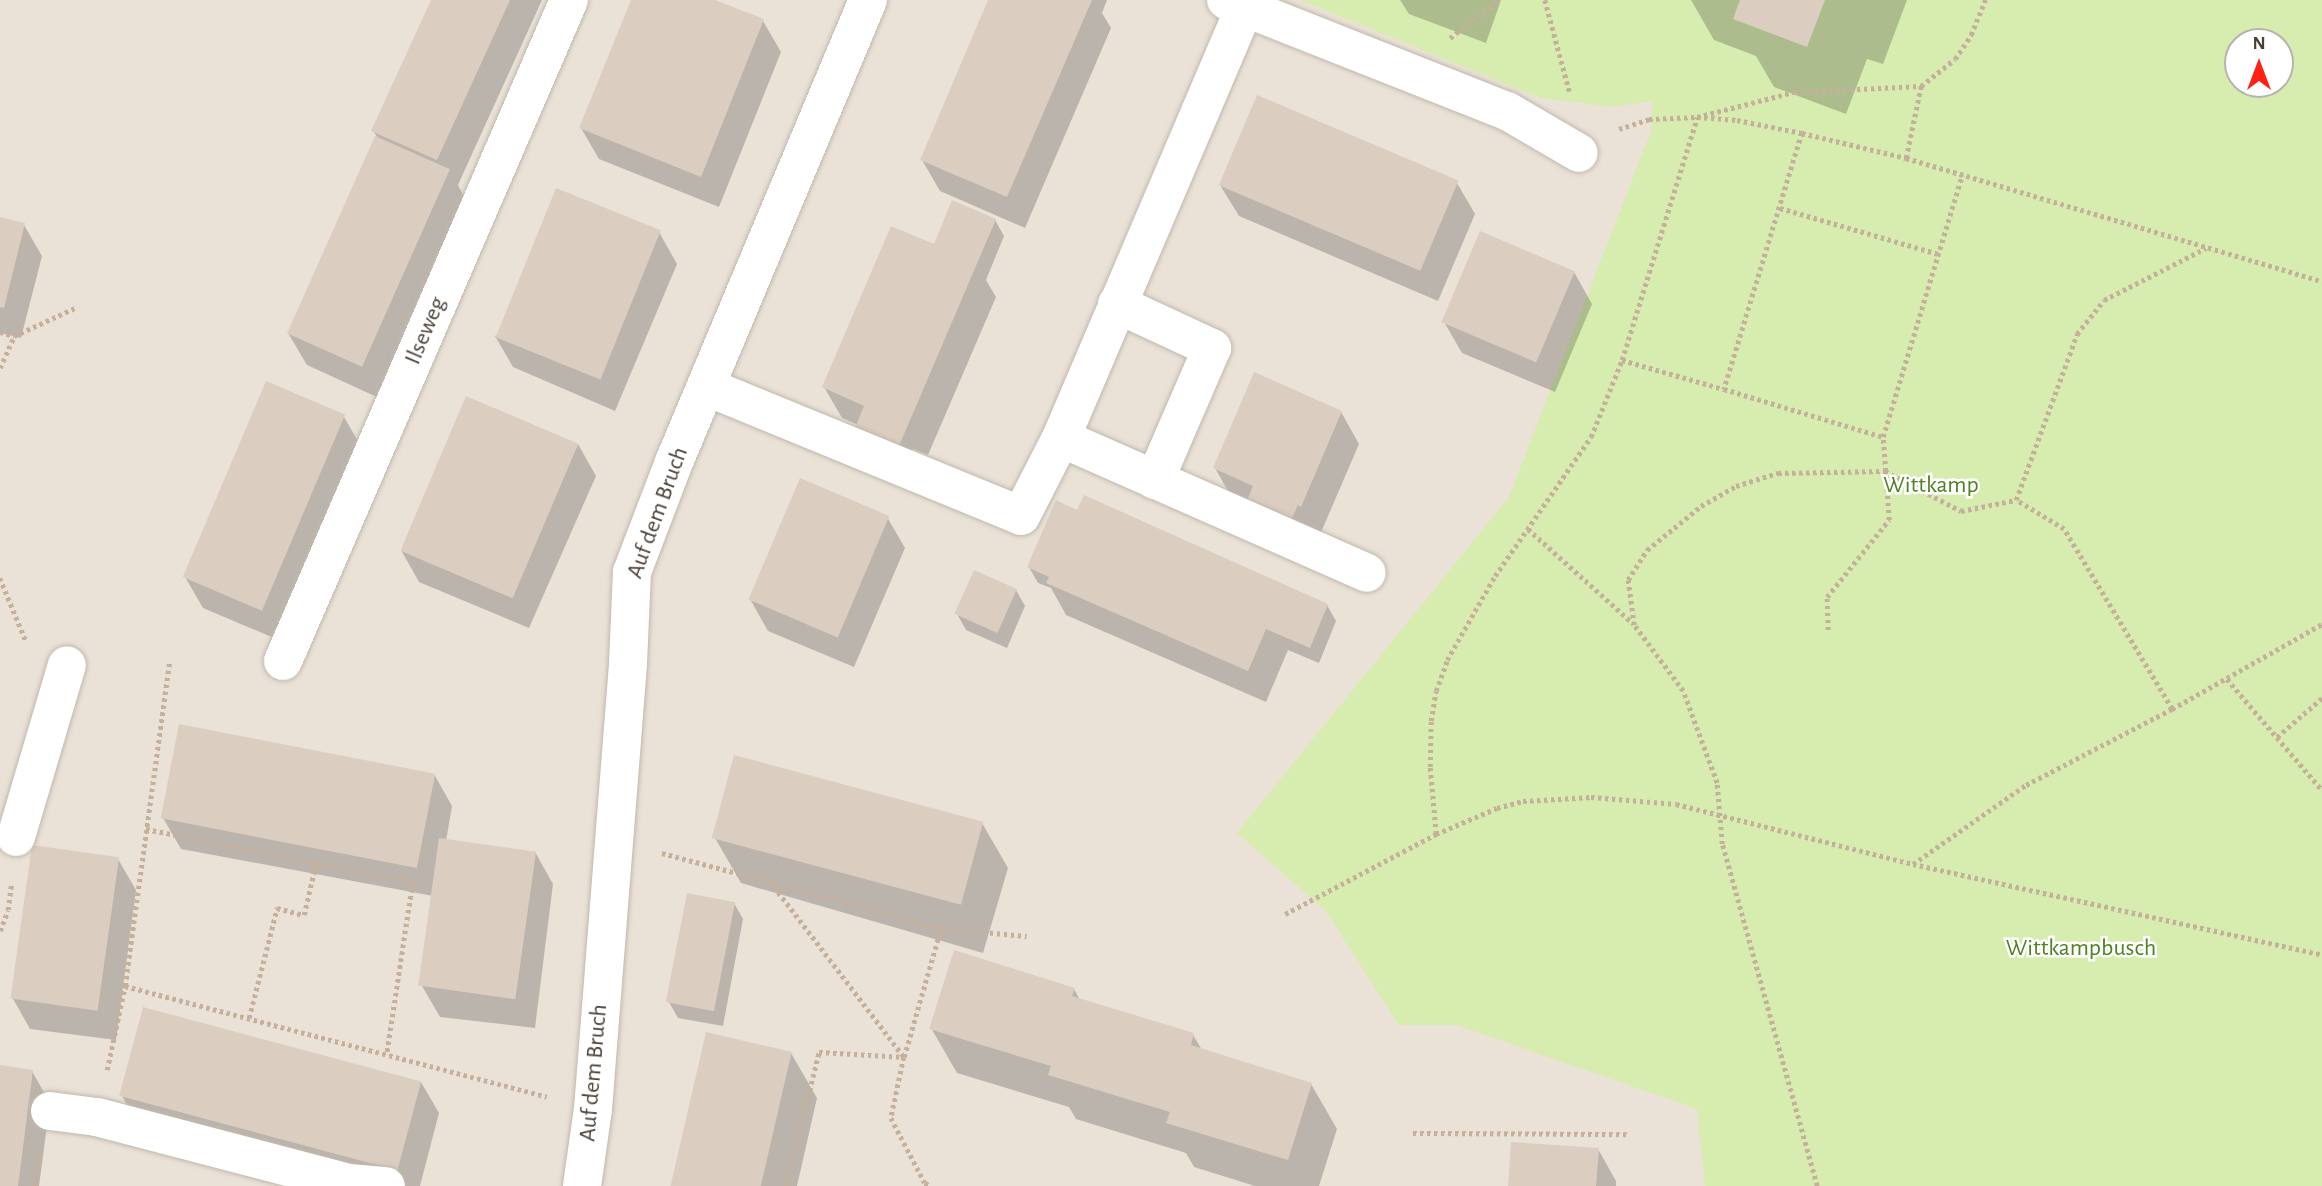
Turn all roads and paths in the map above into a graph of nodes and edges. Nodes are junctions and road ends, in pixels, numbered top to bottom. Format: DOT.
graph roads {
  1 [pos="569,0"];
  2 [pos="868,0"];
  3 [pos="1545,0"];
  4 [pos="1985,0"];
  5 [pos="1235,4"];
  6 [pos="1921,86"];
  7 [pos="1697,117"];
  8 [pos="1802,133"];
  9 [pos="1580,153"];
  10 [pos="1906,158"];
  11 [pos="1962,175"];
  12 [pos="1780,208"];
  13 [pos="2207,248"];
  14 [pos="1938,254"];
  15 [pos="2322,281"];
  16 [pos="1117,304"];
  17 [pos="75,307"];
  18 [pos="0,332"];
  19 [pos="14,336"];
  20 [pos="1622,360"];
  21 [pos="0,368"];
  22 [pos="708,387"];
  23 [pos="1724,389"];
  24 [pos="1883,437"];
  25 [pos="1061,438"];
  26 [pos="1885,471"];
  27 [pos="1155,480"];
  28 [pos="2015,500"];
  29 [pos="1528,529"];
  30 [pos="1367,573"];
  31 [pos="0,578"];
  32 [pos="2322,624"];
  33 [pos="1634,625"];
  34 [pos="1828,630"];
  35 [pos="30,652"];
  36 [pos="283,662"];
  37 [pos="169,663"];
  38 [pos="66,665"];
  39 [pos="2227,678"];
  40 [pos="2322,698"];
  41 [pos="2172,709"];
  42 [pos="2277,737"];
  43 [pos="2322,790"];
  44 [pos="1721,817"];
  45 [pos="146,830"];
  46 [pos="1436,834"];
  47 [pos="16,837"];
  48 [pos="656,852"];
  49 [pos="316,863"];
  50 [pos="1913,864"];
  51 [pos="770,881"];
  52 [pos="1284,914"];
  53 [pos="941,928"];
  54 [pos="1027,936"];
  55 [pos="2322,955"];
  56 [pos="125,986"];
  57 [pos="249,1018"];
  58 [pos="387,1054"];
  59 [pos="904,1057"];
  60 [pos="593,1109"];
  61 [pos="50,1111"];
  62 [pos="97,1117"];
  63 [pos="1413,1133"];
  64 [pos="1628,1135"];
  65 [pos="927,1185"];
  66 [pos="386,1186"];
  67 [pos="582,1186"];
  68 [pos="786,1186"];
  69 [pos="1817,1186"];
  1 -- 36 [label="street, Ilseweg"];
  2 -- 22 [label="street, Auf dem Bruch"];
  3 -- 9 [label="path"];
  4 -- 6 [label="path"];
  5 -- 9 [label="street"];
  5 -- 16 [label="street"];
  6 -- 7 [label="path"];
  6 -- 10 [label="path"];
  7 -- 8 [label="path"];
  7 -- 9 [label="path"];
  7 -- 20 [label="path"];
  8 -- 10 [label="path"];
  8 -- 12 [label="path"];
  10 -- 11 [label="path"];
  11 -- 13 [label="path"];
  11 -- 14 [label="path"];
  12 -- 14 [label="path"];
  12 -- 23 [label="path"];
  13 -- 15 [label="path"];
  13 -- 28 [label="path"];
  14 -- 24 [label="path"];
  16 -- 25 [label="street"];
  16 -- 27 [label="street"];
  17 -- 19 [label="path"];
  18 -- 19 [label="path"];
  19 -- 21 [label="path"];
  20 -- 23 [label="path"];
  20 -- 29 [label="path"];
  22 -- 25 [label="street"];
  22 -- 60 [label="street, Auf dem Bruch"];
  23 -- 24 [label="path"];
  24 -- 26 [label="path"];
  25 -- 27 [label="street"];
  26 -- 28 [label="path"];
  26 -- 33 [label="path"];
  26 -- 34 [label="path"];
  27 -- 30 [label="street"];
  28 -- 41 [label="path"];
  29 -- 33 [label="path"];
  29 -- 46 [label="path"];
  31 -- 35 [label="path"];
  32 -- 39 [label="path"];
  33 -- 44 [label="path"];
  37 -- 45 [label="path"];
  38 -- 47 [label="street"];
  39 -- 41 [label="path"];
  39 -- 42 [label="path"];
  40 -- 42 [label="path"];
  41 -- 50 [label="path"];
  42 -- 43 [label="path"];
  44 -- 46 [label="path"];
  44 -- 50 [label="path"];
  44 -- 69 [label="path"];
  45 -- 49 [label="path"];
  45 -- 56 [label="path"];
  46 -- 52 [label="path"];
  48 -- 51 [label="path"];
  49 -- 57 [label="path"];
  49 -- 58 [label="path"];
  50 -- 55 [label="path"];
  51 -- 53 [label="path"];
  51 -- 59 [label="path"];
  53 -- 54 [label="path"];
  53 -- 59 [label="path"];
  56 -- 57 [label="path"];
  56 -- 62 [label="path"];
  57 -- 58 [label="path"];
  58 -- 60 [label="path"];
  59 -- 65 [label="path"];
  59 -- 68 [label="path"];
  60 -- 67 [label="street, Auf dem Bruch"];
  61 -- 62 [label="street"];
  62 -- 66 [label="street"];
  63 -- 64 [label="path"];
}
